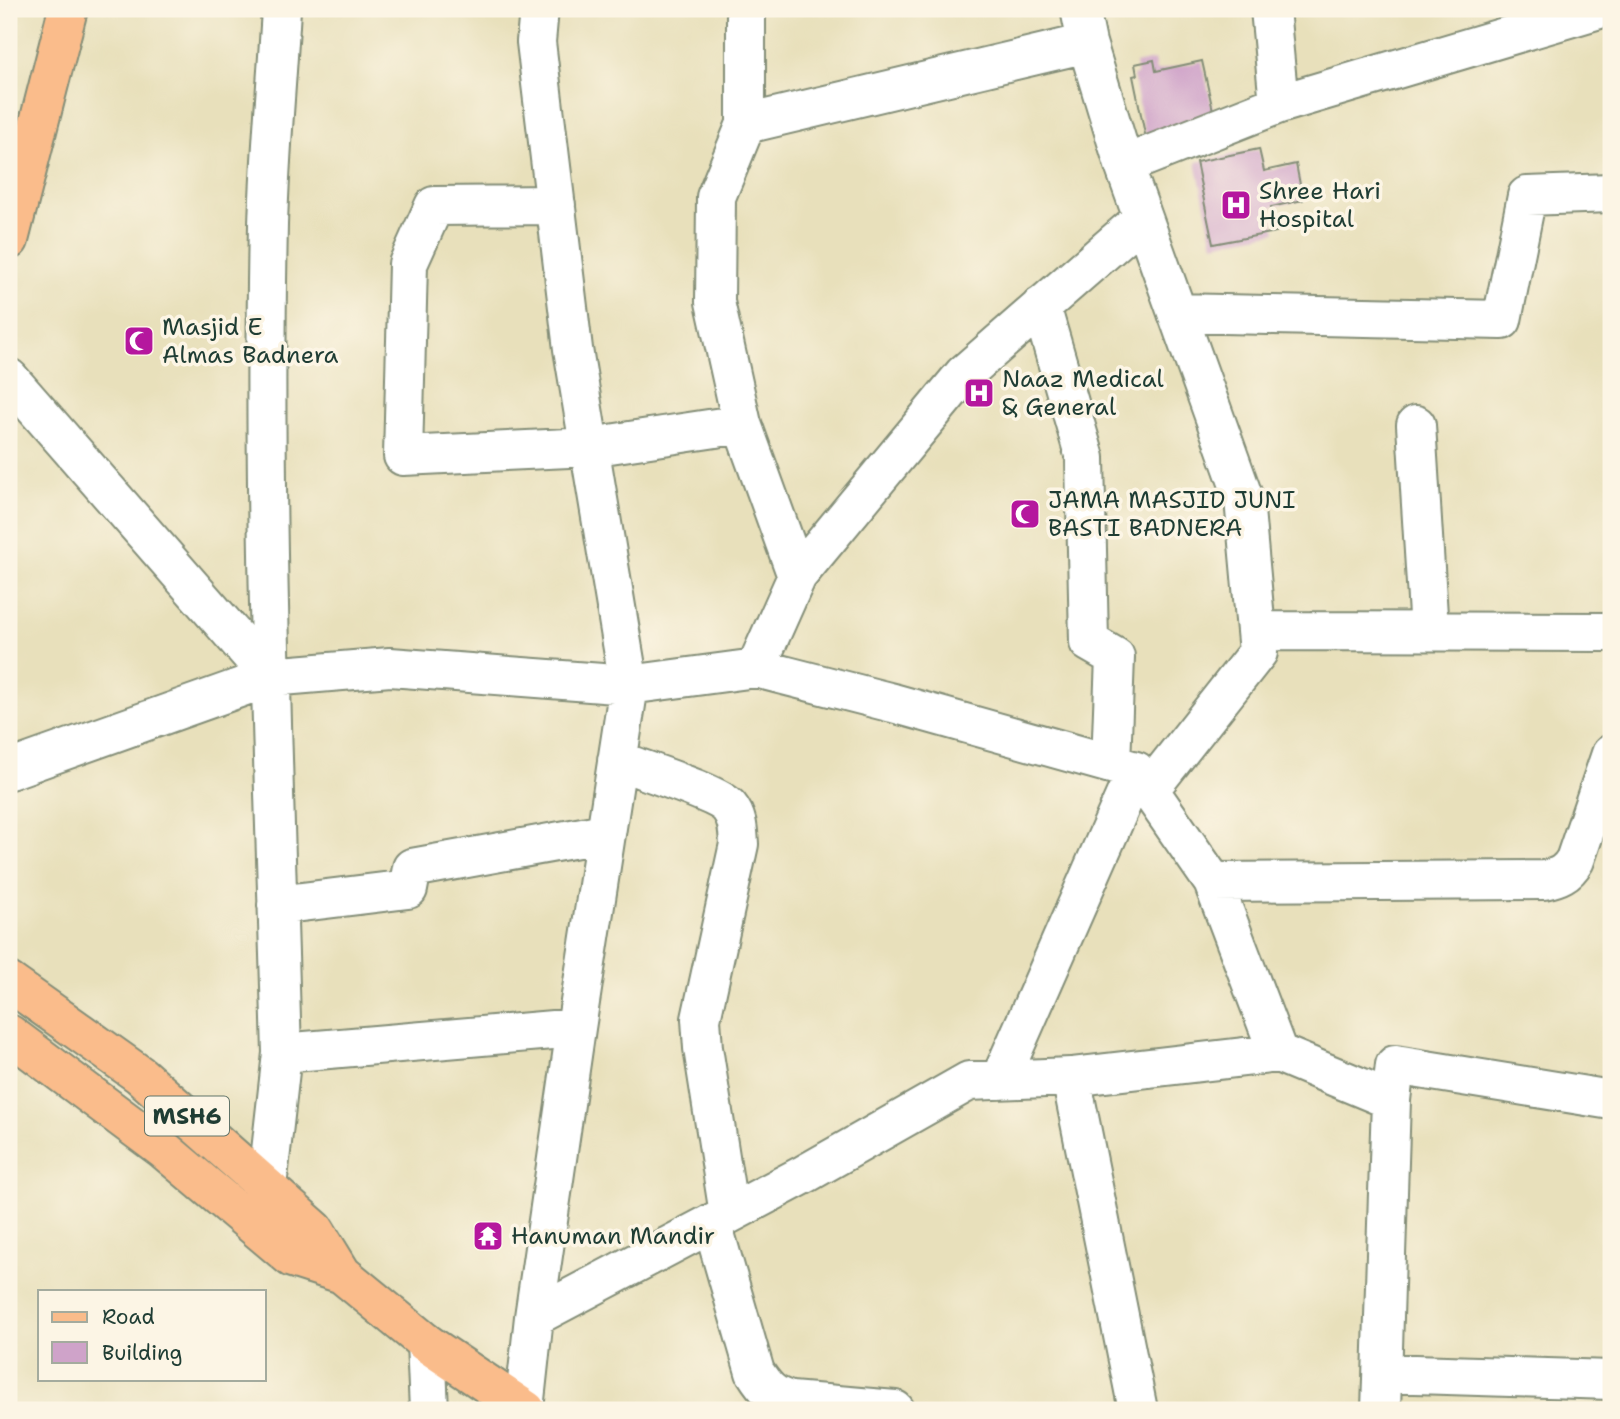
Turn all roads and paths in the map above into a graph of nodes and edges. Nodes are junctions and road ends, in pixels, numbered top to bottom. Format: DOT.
graph roads {
  1 [pos="68,9"];
  2 [pos="281,9"];
  3 [pos="539,9"];
  4 [pos="747,9"];
  5 [pos="1270,9"];
  6 [pos="1599,9"];
  7 [pos="1084,26"];
  8 [pos="1279,104"];
  9 [pos="746,124"];
  10 [pos="1124,165"];
  11 [pos="1611,193"];
  12 [pos="556,205"];
  13 [pos="1143,218"];
  14 [pos="9,240"];
  15 [pos="1041,306"];
  16 [pos="1177,313"];
  17 [pos="9,379"];
  18 [pos="742,424"];
  19 [pos="1416,425"];
  20 [pos="590,447"];
  21 [pos="797,576"];
  22 [pos="1256,631"];
  23 [pos="1429,631"];
  24 [pos="1611,632"];
  25 [pos="755,668"];
  26 [pos="270,677"];
  27 [pos="629,685"];
  28 [pos="1611,754"];
  29 [pos="617,760"];
  30 [pos="9,770"];
  31 [pos="1132,775"];
  32 [pos="605,833"];
  33 [pos="1213,881"];
  34 [pos="277,905"];
  35 [pos="9,982"];
  36 [pos="576,1028"];
  37 [pos="9,1034"];
  38 [pos="1278,1053"];
  39 [pos="282,1054"];
  40 [pos="1071,1077"];
  41 [pos="1000,1080"];
  42 [pos="1391,1100"];
  43 [pos="1611,1100"];
  44 [pos="267,1187"];
  45 [pos="720,1218"];
  46 [pos="342,1274"];
  47 [pos="534,1317"];
  48 [pos="426,1343"];
  49 [pos="1383,1373"];
  50 [pos="1611,1380"];
  51 [pos="429,1410"];
  52 [pos="525,1410"];
  53 [pos="895,1410"];
  54 [pos="1138,1410"];
  55 [pos="1381,1410"];
  1 -- 14 [label="main road"];
  2 -- 26 [label="street"];
  3 -- 12 [label="street"];
  4 -- 9 [label="street"];
  5 -- 8 [label="street"];
  6 -- 8 [label="street"];
  7 -- 9 [label="street"];
  7 -- 10 [label="street"];
  8 -- 10 [label="street"];
  9 -- 18 [label="street"];
  10 -- 13 [label="street"];
  11 -- 16 [label="street"];
  12 -- 20 [label="street"];
  12 -- 20 [label="street"];
  13 -- 15 [label="street"];
  13 -- 16 [label="street"];
  15 -- 21 [label="street"];
  15 -- 31 [label="street"];
  16 -- 22 [label="street"];
  17 -- 26 [label="street"];
  18 -- 20 [label="street"];
  18 -- 21 [label="street"];
  19 -- 23 [label="street"];
  20 -- 27 [label="street"];
  21 -- 25 [label="street"];
  22 -- 23 [label="street"];
  22 -- 31 [label="street"];
  23 -- 24 [label="street"];
  25 -- 27 [label="street"];
  25 -- 31 [label="street"];
  26 -- 27 [label="street"];
  26 -- 30 [label="street"];
  26 -- 34 [label="street"];
  27 -- 29 [label="street"];
  28 -- 33 [label="street"];
  29 -- 32 [label="street"];
  29 -- 45 [label="street"];
  31 -- 33 [label="street"];
  31 -- 41 [label="street"];
  32 -- 34 [label="street"];
  32 -- 36 [label="street"];
  33 -- 38 [label="street"];
  34 -- 39 [label="street"];
  35 -- 44 [label="main road, MSH6"];
  36 -- 39 [label="street"];
  36 -- 47 [label="street"];
  37 -- 46 [label="main road, MSH6"];
  38 -- 40 [label="street"];
  38 -- 42 [label="street"];
  39 -- 44 [label="street"];
  40 -- 41 [label="street"];
  40 -- 54 [label="street"];
  41 -- 45 [label="street"];
  42 -- 43 [label="street"];
  42 -- 49 [label="street"];
  44 -- 46 [label="main road, MSH6"];
  45 -- 47 [label="street"];
  45 -- 53 [label="street"];
  46 -- 48 [label="main road, MSH6"];
  47 -- 52 [label="street"];
  48 -- 51 [label="street"];
  48 -- 52 [label="main road, MSH6"];
  49 -- 50 [label="street"];
  49 -- 55 [label="street"];
}
